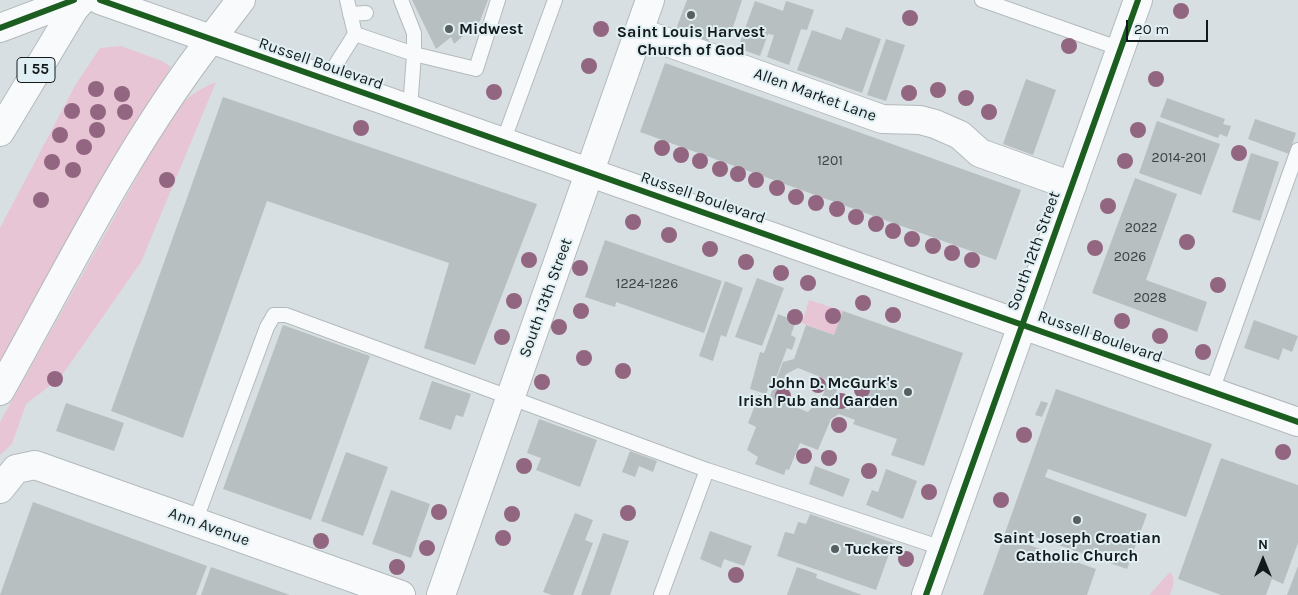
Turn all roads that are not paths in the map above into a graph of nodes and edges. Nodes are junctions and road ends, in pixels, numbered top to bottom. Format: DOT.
graph roads {
  1 [pos="100,0"];
  2 [pos="241,0"];
  3 [pos="347,0"];
  4 [pos="498,0"];
  5 [pos="555,0"];
  6 [pos="650,0"];
  7 [pos="982,0"];
  8 [pos="1138,0"];
  9 [pos="77,2"];
  10 [pos="401,6"];
  11 [pos="366,12"];
  12 [pos="350,14"];
  13 [pos="0,28"];
  14 [pos="639,32"];
  15 [pos="355,34"];
  16 [pos="211,40"];
  17 [pos="1120,49"];
  18 [pos="414,54"];
  19 [pos="326,80"];
  20 [pos="410,109"];
  21 [pos="0,132"];
  22 [pos="503,142"];
  23 [pos="1298,150"];
  24 [pos="591,173"];
  25 [pos="1072,186"];
  26 [pos="1023,324"];
  27 [pos="0,391"];
  28 [pos="1212,391"];
  29 [pos="511,397"];
  30 [pos="1298,422"];
  31 [pos="707,470"];
  32 [pos="8,479"];
  33 [pos="195,522"];
  34 [pos="942,548"];
  35 [pos="401,595"];
  36 [pos="441,595"];
  37 [pos="661,595"];
  38 [pos="926,595"];
  1 -- 16 [label="main road, Russell Boulevard"];
  2 -- 16 [label="main road"];
  3 -- 12 [label="lane"];
  4 -- 18 [label="lane"];
  5 -- 22 [label="lane"];
  6 -- 14 [label="main road, South 13th Street"];
  7 -- 17 [label="lane"];
  8 -- 17 [label="main road, South 12th Street"];
  9 -- 13 [label="main road"];
  9 -- 21 [label="main road, I 55"];
  10 -- 18 [label="lane"];
  11 -- 12 [label="lane"];
  12 -- 15 [label="lane"];
  14 -- 24 [label="main road, South 13th Street"];
  14 -- 25 [label="main road, Allen Market Lane"];
  15 -- 18 [label="lane"];
  15 -- 19 [label="lane"];
  16 -- 19 [label="main road, Russell Boulevard"];
  16 -- 27 [label="main road"];
  17 -- 25 [label="main road, South 12th Street"];
  18 -- 20 [label="lane"];
  19 -- 20 [label="main road, Russell Boulevard"];
  20 -- 22 [label="main road, Russell Boulevard"];
  22 -- 24 [label="main road, Russell Boulevard"];
  23 -- 28 [label="lane"];
  24 -- 26 [label="main road, Russell Boulevard"];
  24 -- 29 [label="main road, South 13th Street"];
  25 -- 26 [label="main road, South 12th Street"];
  26 -- 28 [label="main road, Russell Boulevard"];
  26 -- 34 [label="main road, South 12th Street"];
  28 -- 30 [label="main road, Russell Boulevard"];
  29 -- 31 [label="lane"];
  29 -- 33 [label="lane"];
  29 -- 36 [label="main road, South 13th Street"];
  31 -- 34 [label="lane"];
  31 -- 37 [label="lane"];
  32 -- 33 [label="main road, Ann Avenue"];
  33 -- 35 [label="main road, Ann Avenue"];
  34 -- 38 [label="main road, South 12th Street"];
}
